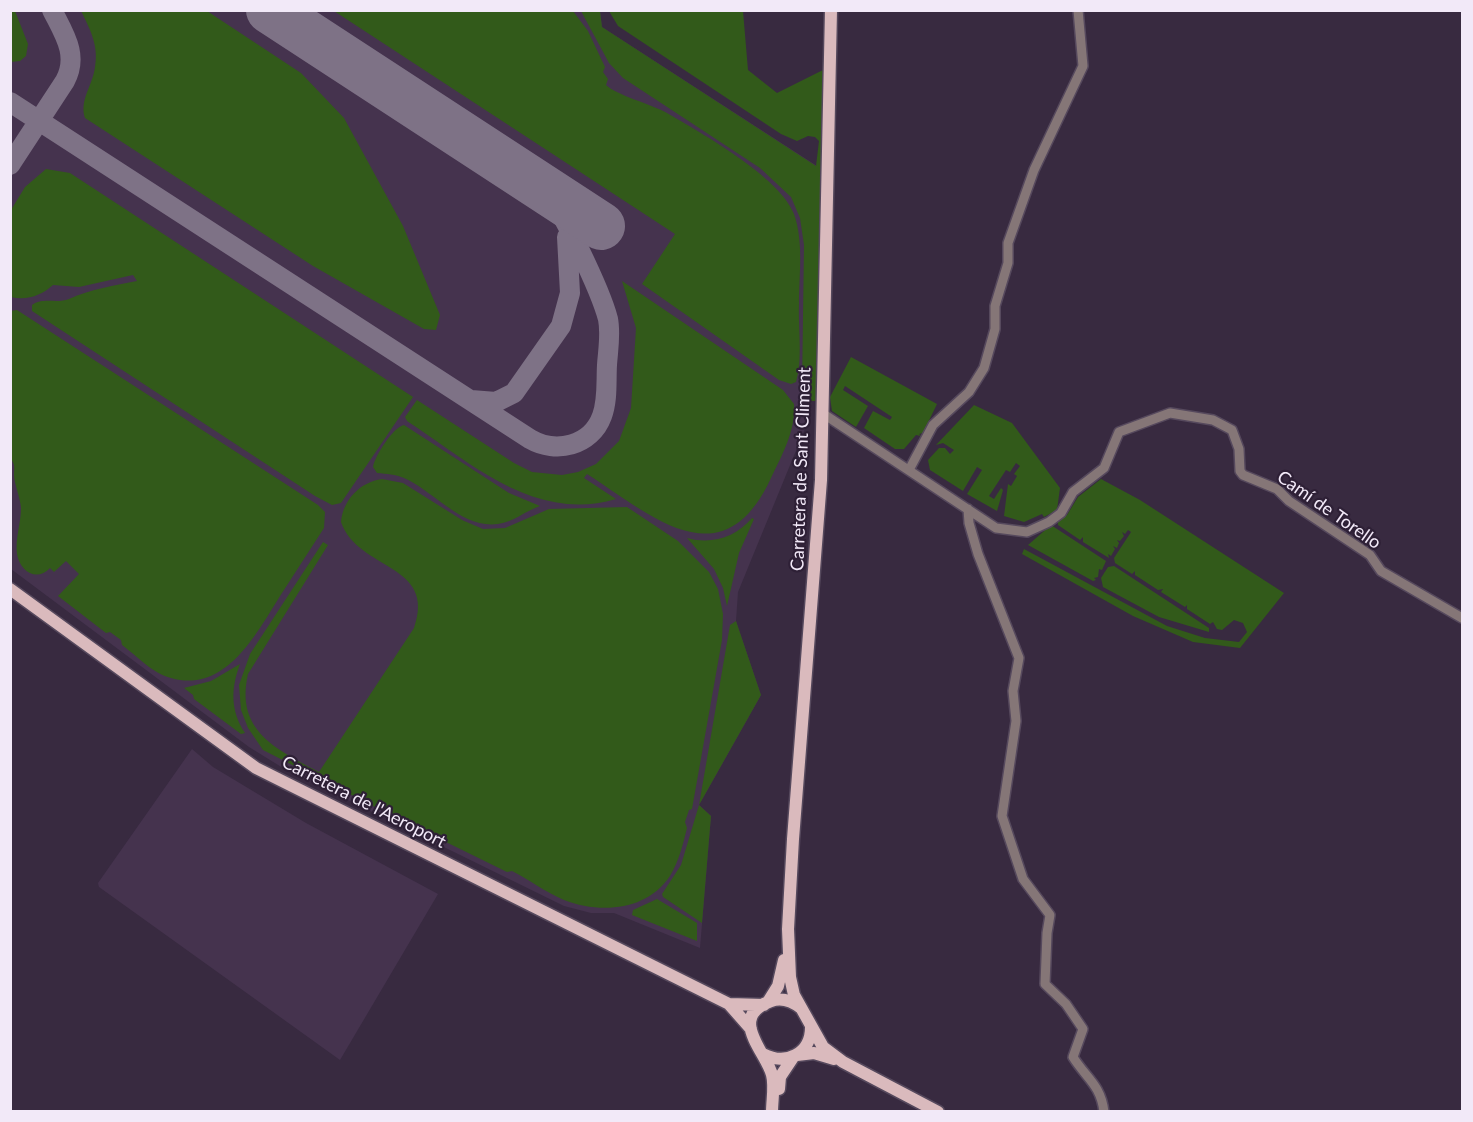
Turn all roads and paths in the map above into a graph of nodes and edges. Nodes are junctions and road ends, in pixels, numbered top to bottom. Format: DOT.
graph roads {
  1 [pos="831,10"];
  2 [pos="1078,10"];
  3 [pos="822,413"];
  4 [pos="909,470"];
  5 [pos="968,509"];
  6 [pos="10,587"];
  7 [pos="1462,618"];
  8 [pos="788,929"];
  9 [pos="766,1003"];
  10 [pos="729,1004"];
  11 [pos="801,1008"];
  12 [pos="810,1026"];
  13 [pos="751,1029"];
  14 [pos="763,1054"];
  15 [pos="796,1055"];
  16 [pos="843,1062"];
  17 [pos="772,1112"];
  18 [pos="777,1112"];
  19 [pos="938,1112"];
  20 [pos="1104,1112"];
  1 -- 3 [label="main road, Carretera de Sant Climent"];
  2 -- 4 [label="street"];
  3 -- 4 [label="street, Camí de Torello"];
  3 -- 8 [label="main road, Carretera de Sant Climent"];
  4 -- 5 [label="street, Camí de Torello"];
  5 -- 7 [label="street, Camí de Torello"];
  5 -- 20 [label="street"];
  6 -- 10 [label="main road, Carretera de l'Aeroport"];
  8 -- 9 [label="main road"];
  8 -- 11 [label="main road"];
  9 -- 10 [label="main road, Carretera de l'Aeroport"];
  9 -- 11 [label="main road"];
  9 -- 13 [label="main road"];
  10 -- 13 [label="main road, Carretera de l'Aeroport"];
  11 -- 12 [label="main road"];
  12 -- 15 [label="main road"];
  12 -- 16 [label="main road"];
  13 -- 14 [label="main road"];
  14 -- 15 [label="main road"];
  14 -- 17 [label="main road"];
  15 -- 16 [label="main road"];
  15 -- 18 [label="main road"];
  16 -- 19 [label="main road"];
}
